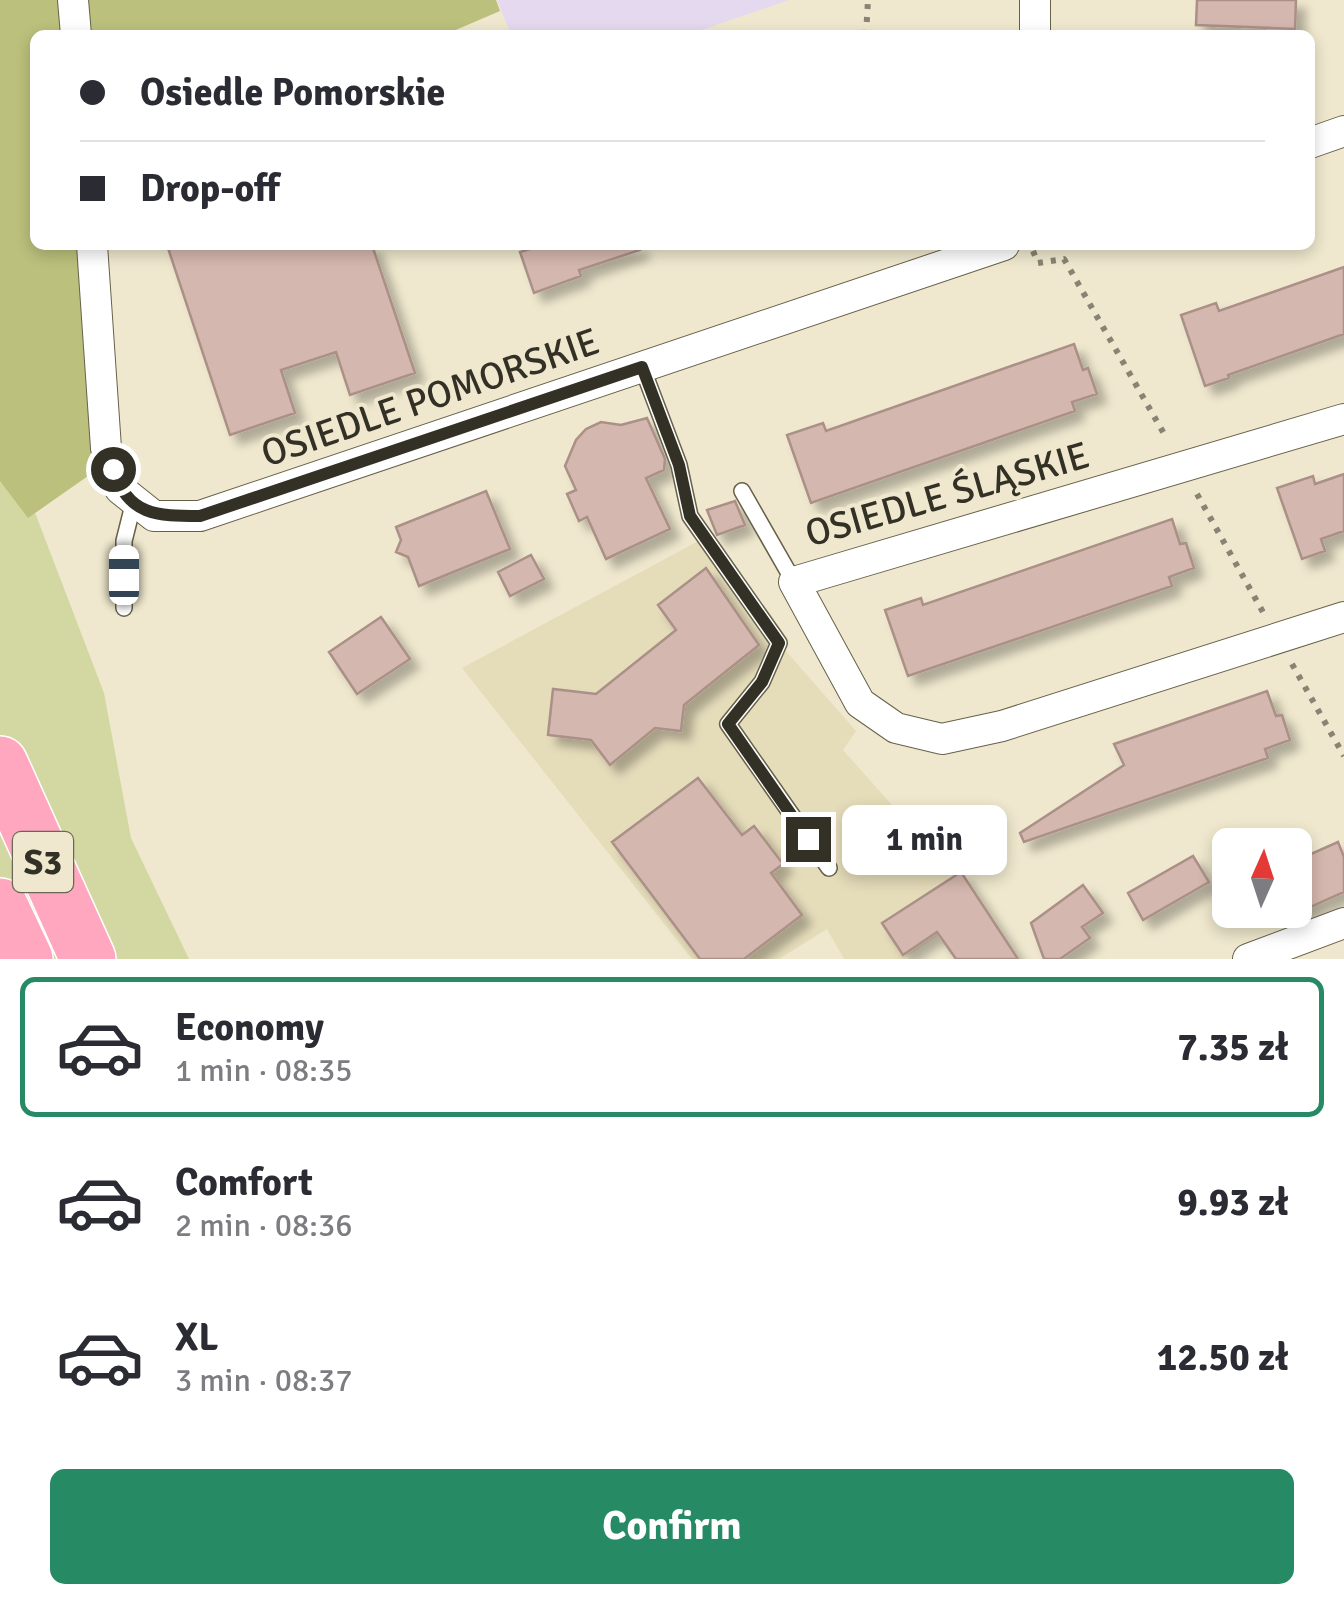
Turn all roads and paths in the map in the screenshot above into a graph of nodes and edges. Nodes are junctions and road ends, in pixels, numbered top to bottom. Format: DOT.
graph roads {
  1 [pos="73,0"];
  2 [pos="868,0"];
  3 [pos="1035,0"];
  4 [pos="76,30"];
  5 [pos="866,30"];
  6 [pos="1034,30"];
  7 [pos="1344,132"];
  8 [pos="1315,141"];
  9 [pos="92,250"];
  10 [pos="989,250"];
  11 [pos="642,367"];
  12 [pos="1344,419"];
  13 [pos="742,491"];
  14 [pos="134,501"];
  15 [pos="794,582"];
  16 [pos="124,608"];
  17 [pos="1344,617"];
  18 [pos="0,764"];
  19 [pos="828,868"];
  20 [pos="0,906"];
  21 [pos="1344,923"];
  22 [pos="25,959"];
  23 [pos="88,959"];
  24 [pos="1248,959"];
  1 -- 4 [label="street"];
  2 -- 5 [label="path"];
  3 -- 6 [label="street"];
  7 -- 8 [label="street"];
  9 -- 14 [label="street"];
  10 -- 11 [label="street, OSIEDLE POMORSKIE"];
  11 -- 14 [label="street, OSIEDLE POMORSKIE"];
  11 -- 19 [label="lane"];
  12 -- 15 [label="street, OSIEDLE ŚLĄSKIE"];
  13 -- 15 [label="lane"];
  14 -- 16 [label="lane"];
  15 -- 17 [label="street, OSIEDLE ŚLĄSKIE"];
  18 -- 23 [label="highway, S3"];
  20 -- 22 [label="highway, S3"];
  21 -- 24 [label="street"];
}
